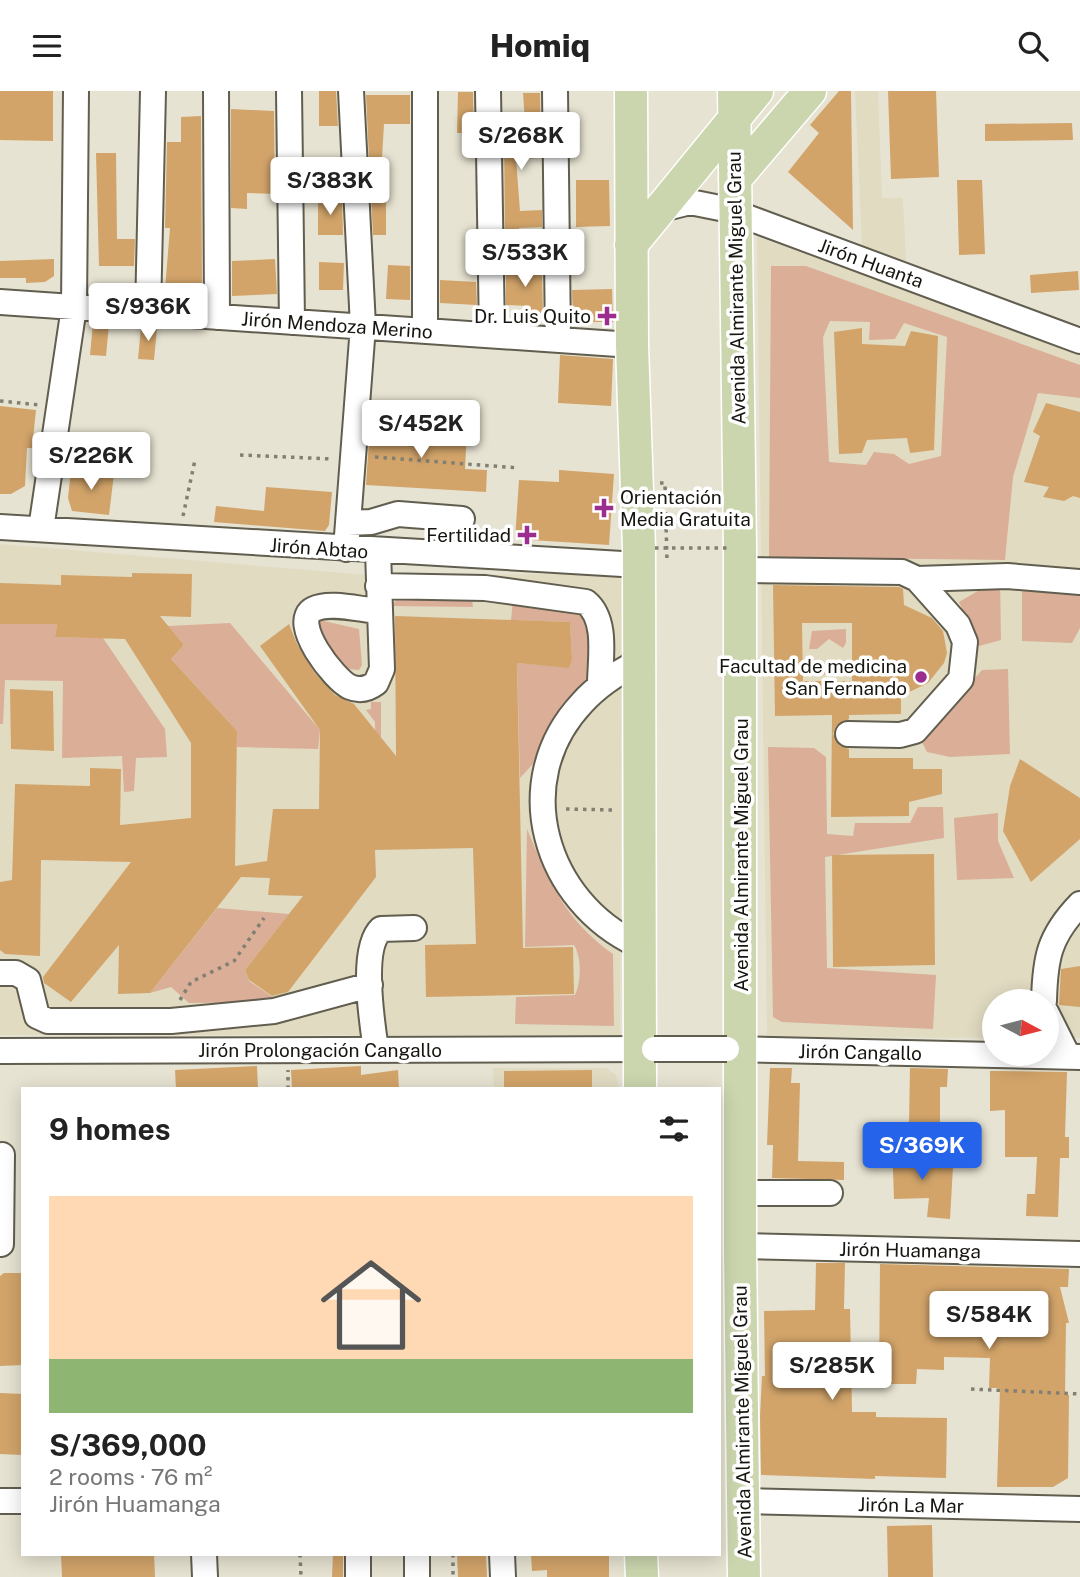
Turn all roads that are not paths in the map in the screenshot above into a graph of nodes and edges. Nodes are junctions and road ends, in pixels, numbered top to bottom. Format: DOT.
graph roads {
  1 [pos="76,91"];
  2 [pos="153,91"];
  3 [pos="216,91"];
  4 [pos="289,91"];
  5 [pos="351,91"];
  6 [pos="425,91"];
  7 [pos="488,91"];
  8 [pos="555,91"];
  9 [pos="631,91"];
  10 [pos="757,91"];
  11 [pos="810,91"];
  12 [pos="731,113"];
  13 [pos="735,179"];
  14 [pos="730,211"];
  15 [pos="646,225"];
  16 [pos="0,302"];
  17 [pos="74,307"];
  18 [pos="148,313"];
  19 [pos="217,317"];
  20 [pos="292,322"];
  21 [pos="363,326"];
  22 [pos="425,331"];
  23 [pos="492,335"];
  24 [pos="558,340"];
  25 [pos="1080,341"];
  26 [pos="632,345"];
  27 [pos="462,519"];
  28 [pos="348,523"];
  29 [pos="0,527"];
  30 [pos="41,529"];
  31 [pos="346,549"];
  32 [pos="377,551"];
  33 [pos="647,557"];
  34 [pos="735,559"];
  35 [pos="917,579"];
  36 [pos="1080,582"];
  37 [pos="378,586"];
  38 [pos="379,611"];
  39 [pos="638,662"];
  40 [pos="600,685"];
  41 [pos="848,734"];
  42 [pos="1080,904"];
  43 [pos="414,928"];
  44 [pos="638,945"];
  45 [pos="0,973"];
  46 [pos="370,985"];
  47 [pos="1045,989"];
  48 [pos="1059,1032"];
  49 [pos="376,1049"];
  50 [pos="647,1049"];
  51 [pos="735,1049"];
  52 [pos="0,1051"];
  53 [pos="1074,1056"];
  54 [pos="639,1087"];
  55 [pos="2,1155"];
  56 [pos="740,1193"];
  57 [pos="830,1193"];
  58 [pos="8,1244"];
  59 [pos="740,1246"];
  60 [pos="1080,1254"];
  61 [pos="0,1501"];
  62 [pos="21,1501"];
  63 [pos="742,1501"];
  64 [pos="1080,1509"];
  65 [pos="204,1556"];
  66 [pos="358,1556"];
  67 [pos="417,1556"];
  68 [pos="502,1556"];
  69 [pos="641,1556"];
  70 [pos="205,1577"];
  71 [pos="358,1577"];
  72 [pos="417,1577"];
  73 [pos="503,1577"];
  74 [pos="642,1577"];
  75 [pos="744,1577"];
  1 -- 17 [label="street"];
  2 -- 18 [label="street"];
  3 -- 19 [label="street"];
  4 -- 20 [label="street"];
  5 -- 21 [label="street"];
  6 -- 22 [label="street"];
  7 -- 23 [label="street"];
  8 -- 24 [label="street"];
  9 -- 15 [label="main road"];
  10 -- 12 [label="main road"];
  11 -- 13 [label="main road"];
  12 -- 13 [label="main road, Avenida Almirante Miguel Grau"];
  12 -- 15 [label="main road"];
  13 -- 14 [label="main road, Avenida Almirante Miguel Grau"];
  14 -- 15 [label="street, Jirón Huanta"];
  14 -- 25 [label="street, Jirón Huanta"];
  14 -- 34 [label="main road, Avenida Almirante Miguel Grau"];
  15 -- 26 [label="main road"];
  16 -- 17 [label="street, Jirón Mendoza Merino"];
  17 -- 18 [label="street, Jirón Mendoza Merino"];
  17 -- 30 [label="street"];
  18 -- 19 [label="street, Jirón Mendoza Merino"];
  19 -- 20 [label="street, Jirón Mendoza Merino"];
  20 -- 21 [label="street, Jirón Mendoza Merino"];
  21 -- 22 [label="street, Jirón Mendoza Merino"];
  21 -- 28 [label="street"];
  22 -- 23 [label="street, Jirón Mendoza Merino"];
  23 -- 24 [label="street, Jirón Mendoza Merino"];
  24 -- 26 [label="street, Jirón Mendoza Merino"];
  26 -- 33 [label="main road"];
  27 -- 28 [label="street"];
  28 -- 31 [label="street"];
  29 -- 30 [label="street, Jirón Abtao"];
  30 -- 31 [label="street, Jirón Abtao"];
  31 -- 32 [label="street, Jirón Abtao"];
  32 -- 33 [label="street, Jirón Abtao"];
  32 -- 37 [label="street"];
  33 -- 39 [label="main road"];
  34 -- 35 [label="street"];
  34 -- 51 [label="main road, Avenida Almirante Miguel Grau"];
  35 -- 36 [label="street"];
  35 -- 41 [label="street"];
  37 -- 38 [label="street"];
  37 -- 40 [label="street"];
  39 -- 40 [label="street"];
  39 -- 44 [label="main road"];
  40 -- 44 [label="street"];
  42 -- 47 [label="street"];
  43 -- 46 [label="street"];
  44 -- 50 [label="main road"];
  45 -- 46 [label="street"];
  46 -- 49 [label="street"];
  48 -- 53 [label="street"];
  49 -- 50 [label="street, Jirón Prolongación Cangallo"];
  49 -- 52 [label="street, Jirón Prolongación Cangallo"];
  50 -- 51 [label="street, Jirón Cangallo, bridge"];
  50 -- 54 [label="main road"];
  51 -- 53 [label="street, Jirón Cangallo"];
  51 -- 56 [label="main road, Avenida Almirante Miguel Grau"];
  55 -- 58 [label="street"];
  56 -- 57 [label="street"];
  56 -- 59 [label="main road, Avenida Almirante Miguel Grau"];
  59 -- 60 [label="street, Jirón Huamanga"];
  59 -- 63 [label="main road, Avenida Almirante Miguel Grau"];
  61 -- 62 [label="street"];
  63 -- 64 [label="street, Jirón La Mar"];
  63 -- 75 [label="main road, Avenida Almirante Miguel Grau"];
  65 -- 70 [label="street"];
  66 -- 71 [label="street"];
  67 -- 72 [label="street"];
  68 -- 73 [label="street"];
  69 -- 74 [label="main road"];
}
